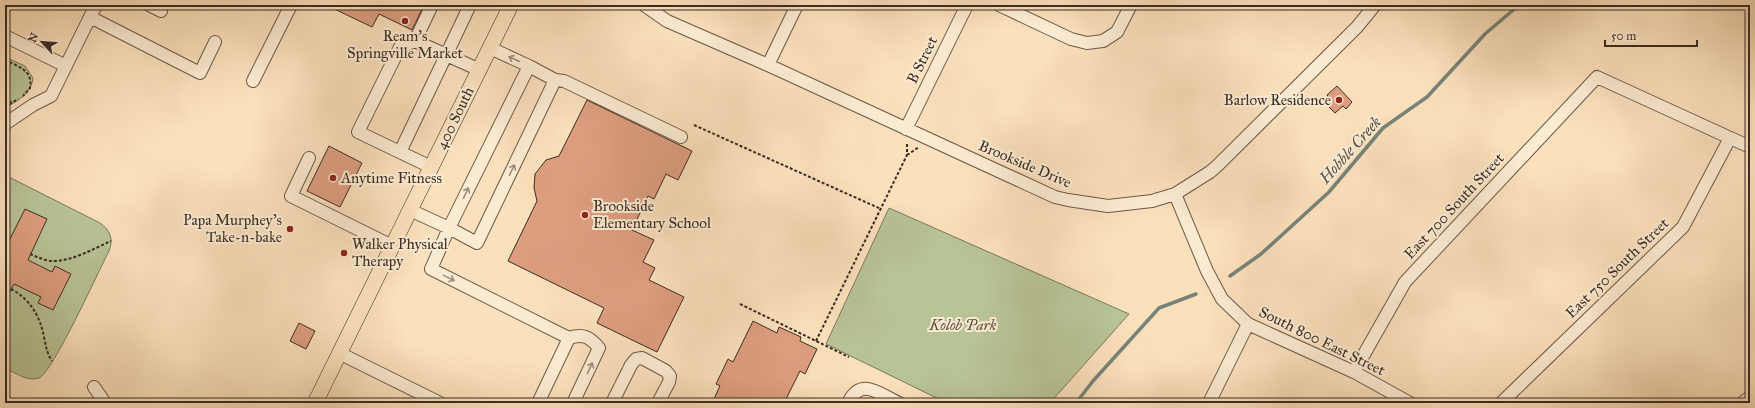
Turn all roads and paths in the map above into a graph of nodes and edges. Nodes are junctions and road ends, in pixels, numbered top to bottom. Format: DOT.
graph roads {
  1 [pos="96,5"];
  2 [pos="149,5"];
  3 [pos="291,5"];
  4 [pos="432,5"];
  5 [pos="470,5"];
  6 [pos="511,5"];
  7 [pos="644,5"];
  8 [pos="797,5"];
  9 [pos="967,5"];
  10 [pos="999,5"];
  11 [pos="1131,5"];
  12 [pos="1375,5"];
  13 [pos="160,11"];
  14 [pos="90,17"];
  15 [pos="5,36"];
  16 [pos="415,41"];
  17 [pos="215,42"];
  18 [pos="490,48"];
  19 [pos="446,56"];
  20 [pos="5,60"];
  21 [pos="768,65"];
  22 [pos="66,66"];
  23 [pos="529,66"];
  24 [pos="480,70"];
  25 [pos="555,80"];
  26 [pos="253,81"];
  27 [pos="5,98"];
  28 [pos="12,103"];
  29 [pos="5,106"];
  30 [pos="5,124"];
  31 [pos="694,125"];
  32 [pos="906,135"];
  33 [pos="681,137"];
  34 [pos="1730,138"];
  35 [pos="920,147"];
  36 [pos="1750,147"];
  37 [pos="400,152"];
  38 [pos="907,155"];
  39 [pos="309,158"];
  40 [pos="431,167"];
  41 [pos="1175,194"];
  42 [pos="881,209"];
  43 [pos="410,210"];
  44 [pos="449,228"];
  45 [pos="5,240"];
  46 [pos="111,241"];
  47 [pos="9,242"];
  48 [pos="392,246"];
  49 [pos="30,254"];
  50 [pos="11,289"];
  51 [pos="740,304"];
  52 [pos="1248,324"];
  53 [pos="569,338"];
  54 [pos="816,341"];
  55 [pos="339,353"];
  56 [pos="849,357"];
  57 [pos="52,361"];
  58 [pos="1354,372"];
  59 [pos="94,387"];
  60 [pos="1750,397"];
  61 [pos="105,403"];
  62 [pos="314,403"];
  63 [pos="440,403"];
  64 [pos="538,403"];
  65 [pos="573,403"];
  66 [pos="612,403"];
  67 [pos="658,403"];
  68 [pos="848,403"];
  69 [pos="900,403"];
  70 [pos="1209,403"];
  71 [pos="1410,403"];
  72 [pos="1501,403"];
  73 [pos="1742,403"];
  1 -- 14 [label="street"];
  2 -- 13 [label="street"];
  3 -- 26 [label="street"];
  4 -- 16 [label="street"];
  5 -- 19 [label="street"];
  6 -- 18 [label="main road, 400 South"];
  7 -- 21 [label="street, Brookside Drive"];
  8 -- 21 [label="street"];
  9 -- 32 [label="street, B Street"];
  10 -- 11 [label="street"];
  12 -- 41 [label="street, Brookside Drive"];
  14 -- 17 [label="street"];
  14 -- 22 [label="street"];
  15 -- 22 [label="street"];
  16 -- 19 [label="street"];
  16 -- 37 [label="street"];
  23 -- 18 [label="street, one-way"];
  18 -- 24 [label="main road, 400 South"];
  19 -- 24 [label="street"];
  19 -- 37 [label="street"];
  20 -- 28 [label="path"];
  21 -- 32 [label="street, Brookside Drive"];
  22 -- 30 [label="street"];
  23 -- 25 [label="street"];
  44 -- 23 [label="street, one-way"];
  24 -- 40 [label="main road, 400 South"];
  25 -- 33 [label="street"];
  44 -- 25 [label="street, one-way"];
  27 -- 28 [label="path"];
  28 -- 29 [label="path"];
  31 -- 42 [label="path"];
  32 -- 38 [label="path"];
  32 -- 41 [label="street, Brookside Drive"];
  34 -- 36 [label="street"];
  34 -- 58 [label="street, East 700 South Street"];
  34 -- 72 [label="street, East 750 South Street"];
  35 -- 38 [label="path"];
  37 -- 40 [label="street"];
  38 -- 42 [label="path"];
  39 -- 48 [label="street"];
  40 -- 43 [label="main road, 400 South"];
  41 -- 52 [label="street, South 800 East Street"];
  42 -- 54 [label="path"];
  43 -- 44 [label="street"];
  43 -- 48 [label="main road, 400 South"];
  44 -- 53 [label="street, one-way"];
  45 -- 47 [label="path"];
  46 -- 49 [label="path"];
  48 -- 55 [label="main road, 400 South"];
  50 -- 57 [label="path"];
  51 -- 54 [label="path"];
  52 -- 58 [label="street, South 800 East Street"];
  52 -- 70 [label="street"];
  53 -- 64 [label="street"];
  65 -- 53 [label="street, one-way"];
  54 -- 56 [label="path"];
  55 -- 62 [label="main road, 400 South"];
  55 -- 63 [label="street"];
  58 -- 71 [label="street, South 800 East Street"];
  59 -- 61 [label="street"];
  60 -- 73 [label="street"];
  66 -- 67 [label="street"];
  68 -- 69 [label="street"];
}
